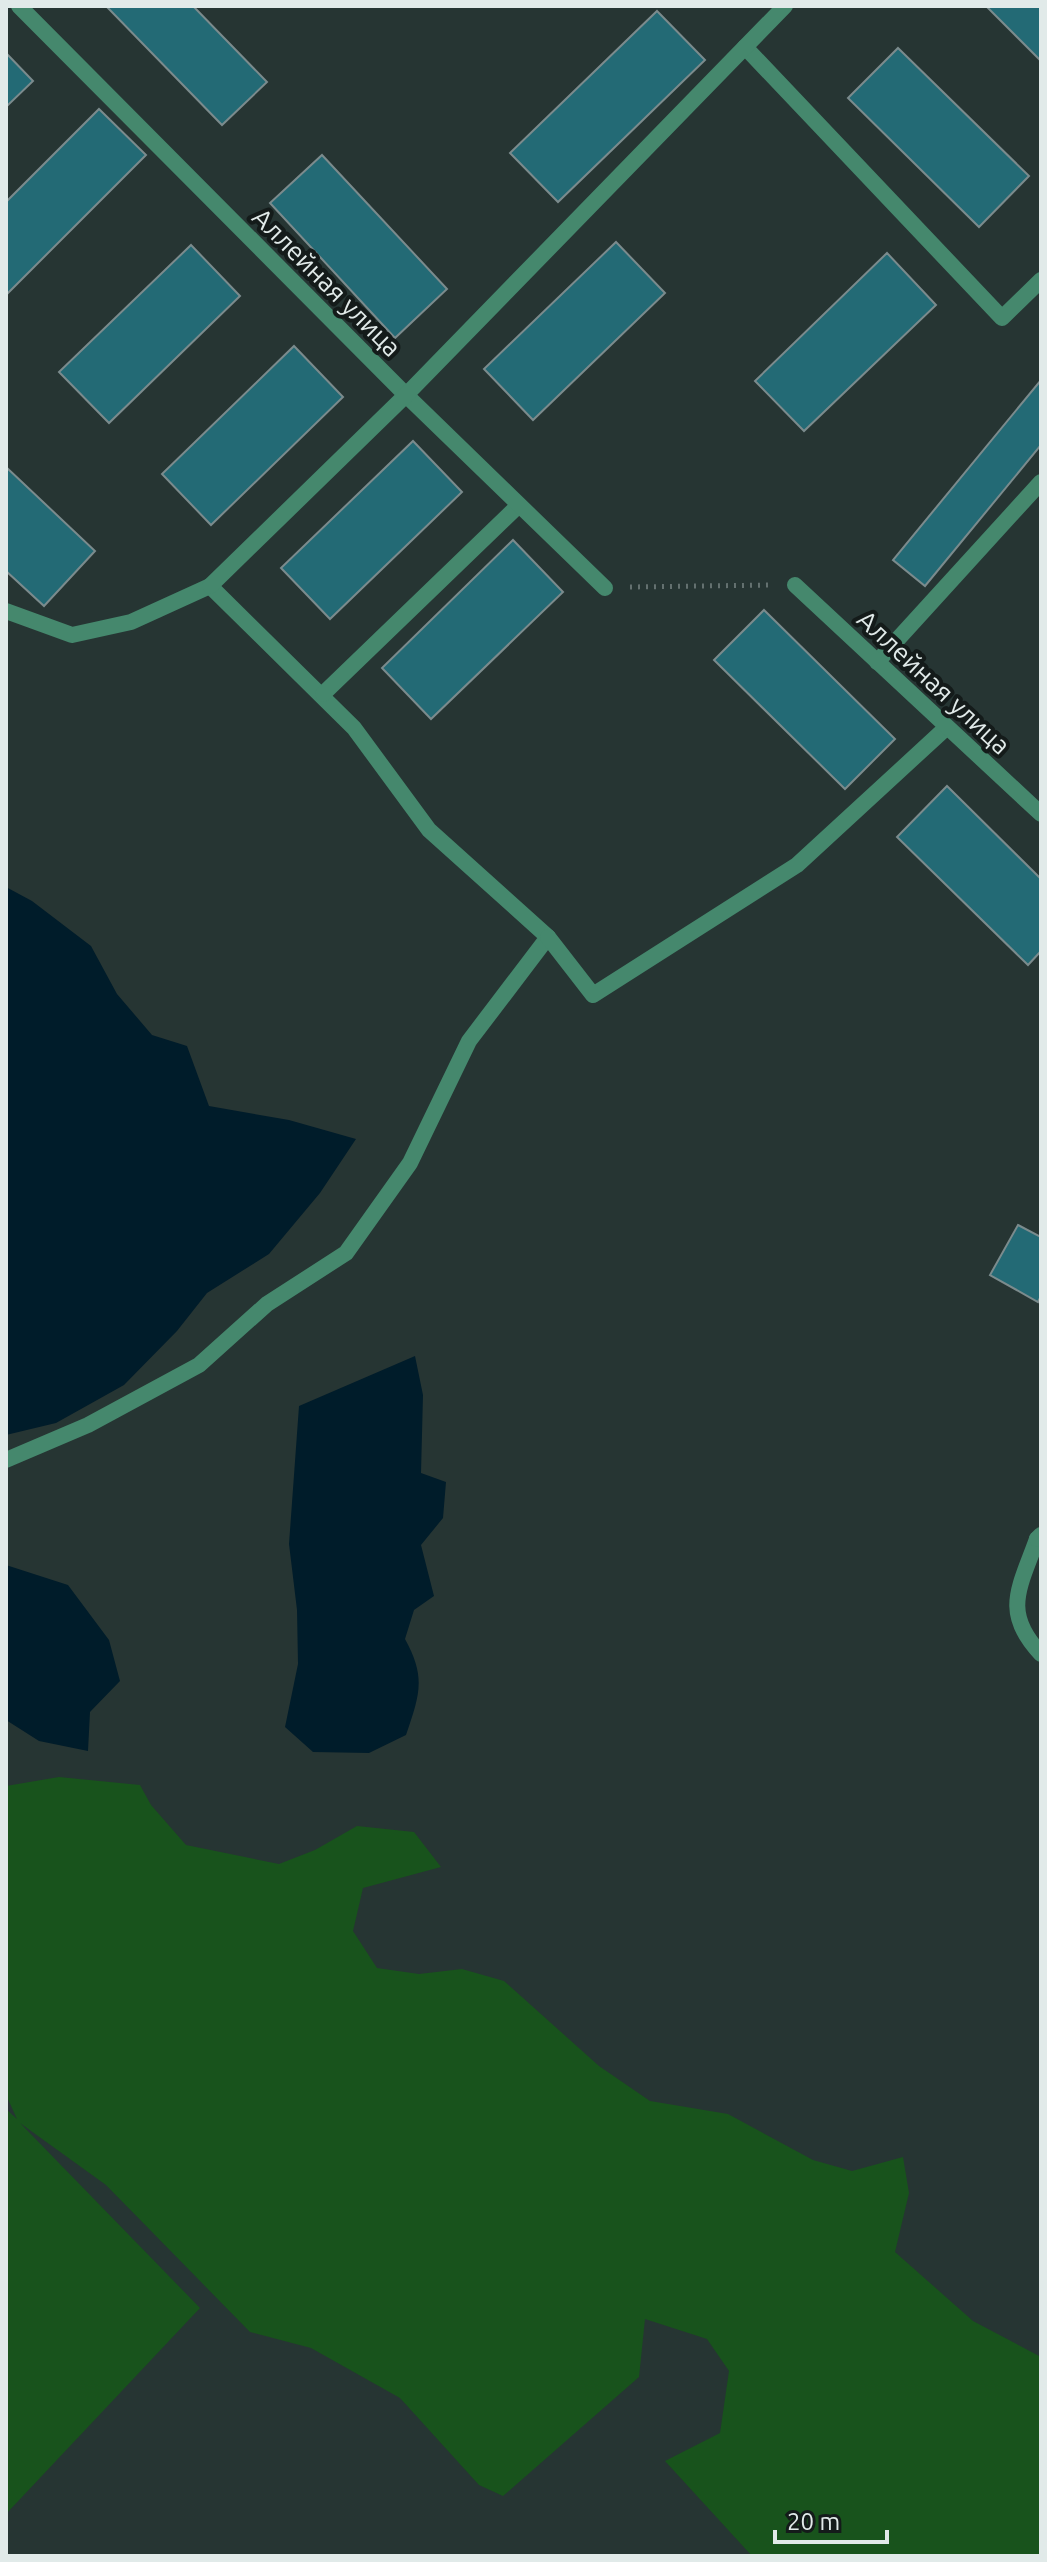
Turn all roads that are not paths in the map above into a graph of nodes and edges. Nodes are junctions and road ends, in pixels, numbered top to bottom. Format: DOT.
graph roads {
  1 [pos="19,6"];
  2 [pos="785,6"];
  3 [pos="745,47"];
  4 [pos="1041,280"];
  5 [pos="406,395"];
  6 [pos="1041,482"];
  7 [pos="519,505"];
  8 [pos="795,585"];
  9 [pos="210,586"];
  10 [pos="605,588"];
  11 [pos="6,611"];
  12 [pos="877,662"];
  13 [pos="323,694"];
  14 [pos="947,727"];
  15 [pos="1041,814"];
  16 [pos="548,937"];
  17 [pos="6,1460"];
  18 [pos="1039,1537"];
  19 [pos="1041,1654"];
  1 -- 5 [label="street, Аллейная улица"];
  2 -- 3 [label="street"];
  3 -- 4 [label="street"];
  3 -- 5 [label="street"];
  5 -- 7 [label="street, Аллейная улица"];
  5 -- 9 [label="street"];
  6 -- 12 [label="street"];
  7 -- 10 [label="street, Аллейная улица"];
  7 -- 13 [label="street"];
  8 -- 12 [label="street, Аллейная улица"];
  9 -- 11 [label="street"];
  9 -- 13 [label="street"];
  12 -- 14 [label="street, Аллейная улица"];
  13 -- 16 [label="street"];
  14 -- 15 [label="street, Аллейная улица"];
  14 -- 16 [label="street"];
  16 -- 17 [label="street"];
  18 -- 19 [label="street"];
}
